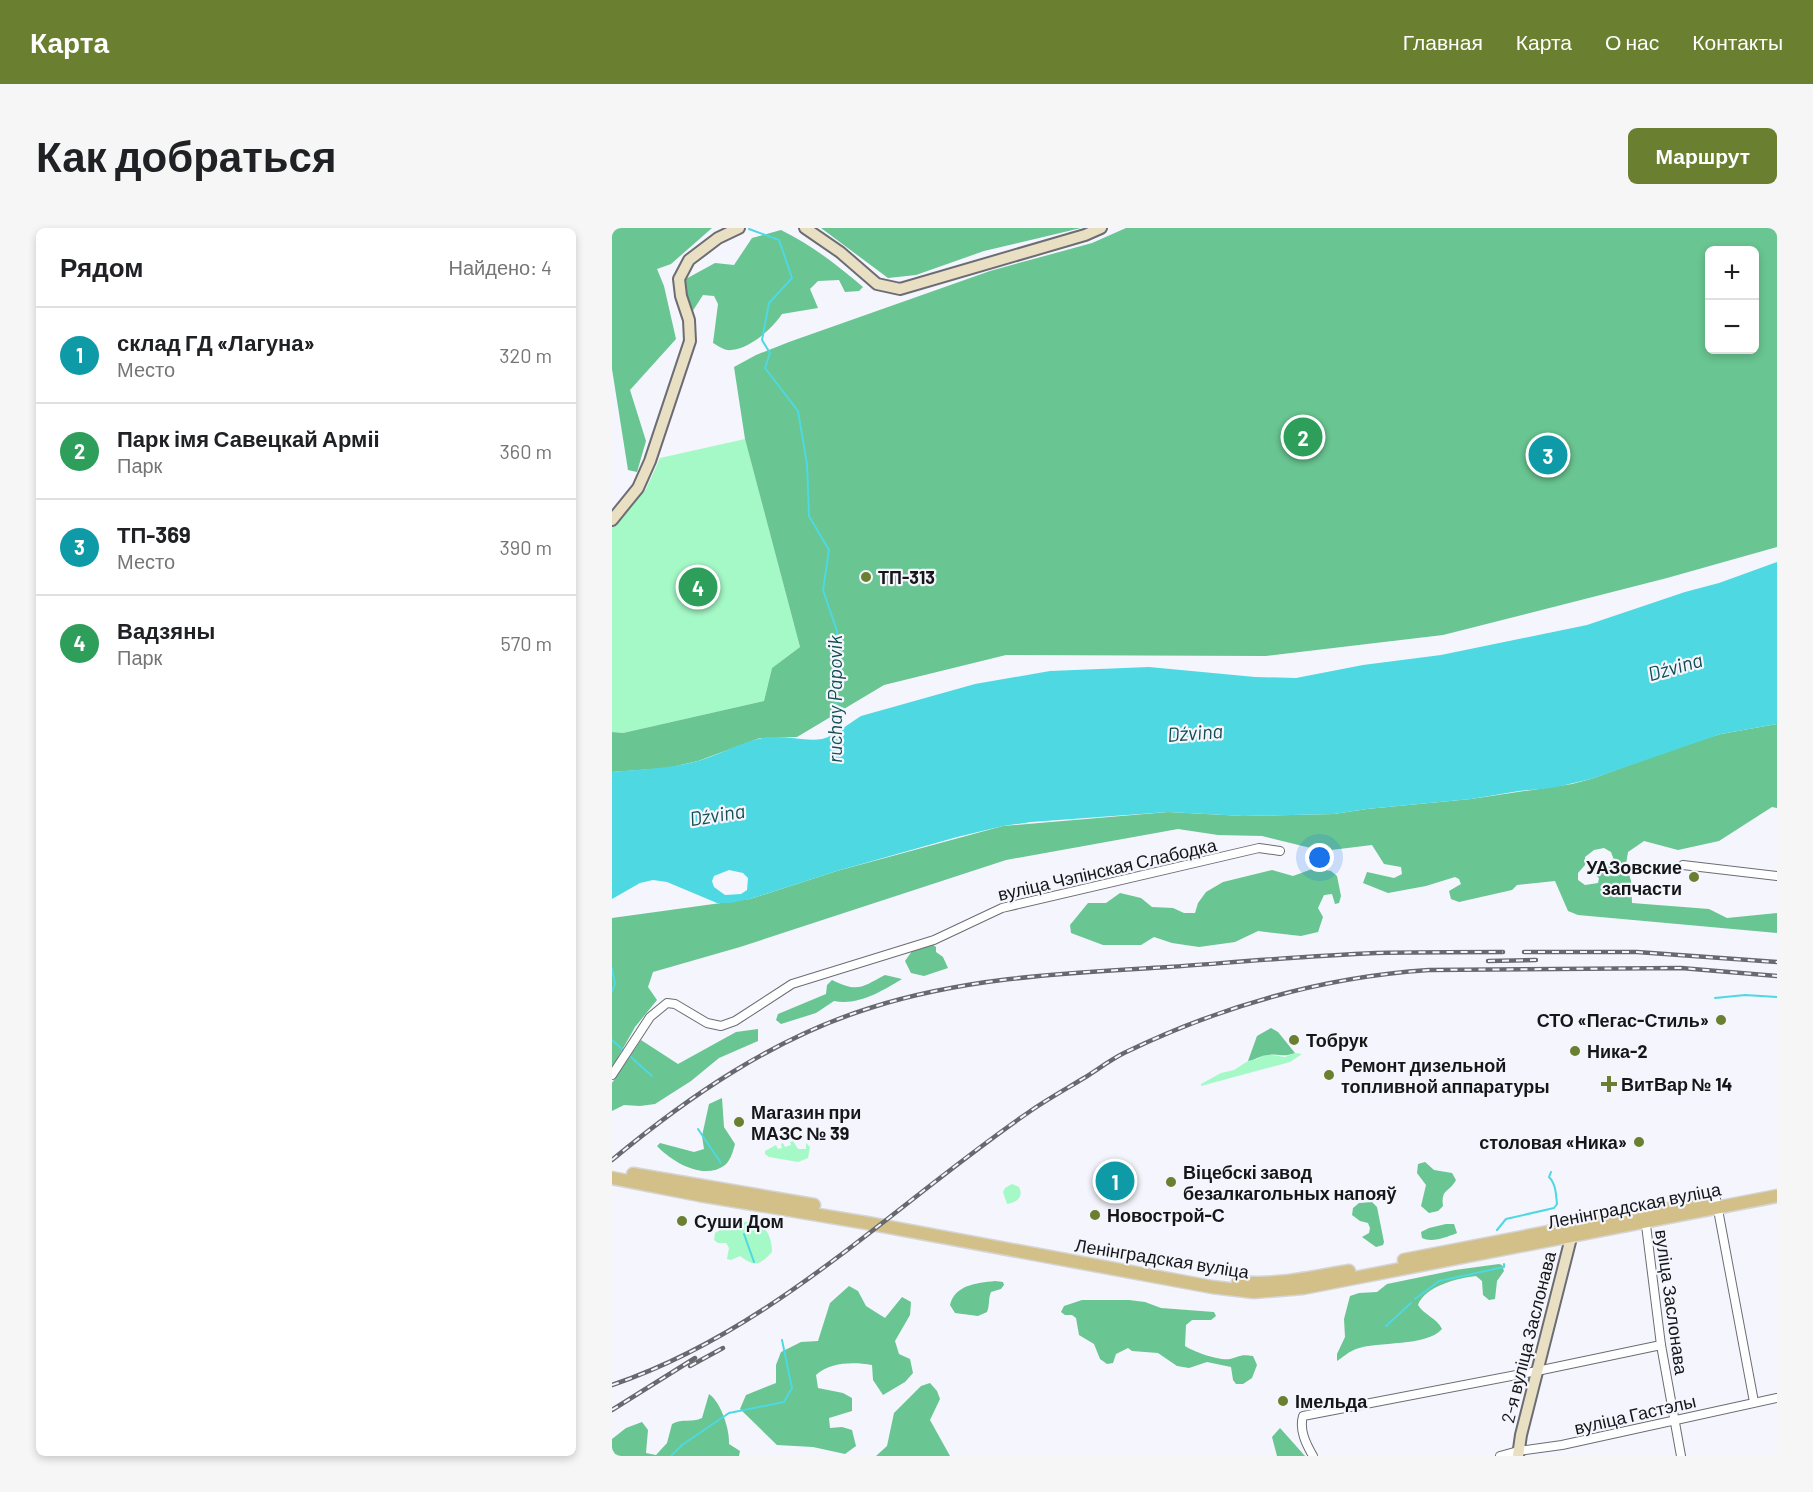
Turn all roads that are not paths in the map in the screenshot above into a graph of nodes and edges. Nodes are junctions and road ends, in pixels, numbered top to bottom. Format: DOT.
graph roads {
  1 [pos="739,228"];
  2 [pos="804,228"];
  3 [pos="1101,228"];
  4 [pos="612,520"];
  5 [pos="1280,851"];
  6 [pos="1683,865"];
  7 [pos="1777,876"];
  8 [pos="612,1075"];
  9 [pos="612,1170"];
  10 [pos="612,1178"];
  11 [pos="1777,1187"];
  12 [pos="700,1190"];
  13 [pos="1777,1196"];
  14 [pos="1717,1204"];
  15 [pos="1645,1217"];
  16 [pos="1572,1231"];
  17 [pos="1661,1345"];
  18 [pos="1537,1371"];
  19 [pos="1777,1398"];
  20 [pos="1755,1402"];
  21 [pos="1675,1420"];
  22 [pos="1518,1454"];
  23 [pos="1313,1456"];
  24 [pos="1500,1456"];
  25 [pos="1681,1456"];
  1 -- 4 [label="street"];
  2 -- 3 [label="street"];
  5 -- 8 [label="street, вуліца Чэпінская Слабодка"];
  6 -- 7 [label="street"];
  9 -- 12 [label="main road, Ленінградская вуліца"];
  10 -- 12 [label="main road, Ленінградская вуліца"];
  11 -- 14 [label="main road, Ленінградская вуліца"];
  12 -- 16 [label="main road, Ленінградская вуліца"];
  13 -- 14 [label="main road, Ленінградская вуліца"];
  14 -- 15 [label="main road, Ленінградская вуліца"];
  14 -- 20 [label="street"];
  15 -- 16 [label="main road, Ленінградская вуліца"];
  15 -- 17 [label="street, вуліца Заслонава"];
  16 -- 18 [label="street, 2-я вуліца Заслонава"];
  17 -- 18 [label="street"];
  17 -- 21 [label="street, вуліца Заслонава"];
  18 -- 22 [label="street, 2-я вуліца Заслонава"];
  18 -- 23 [label="street"];
  19 -- 20 [label="street, вуліца Гастэлы"];
  20 -- 21 [label="street, вуліца Гастэлы"];
  21 -- 22 [label="street, вуліца Гастэлы"];
  21 -- 25 [label="street, вуліца Заслонава"];
  22 -- 24 [label="street, вуліца Гастэлы"];
}
